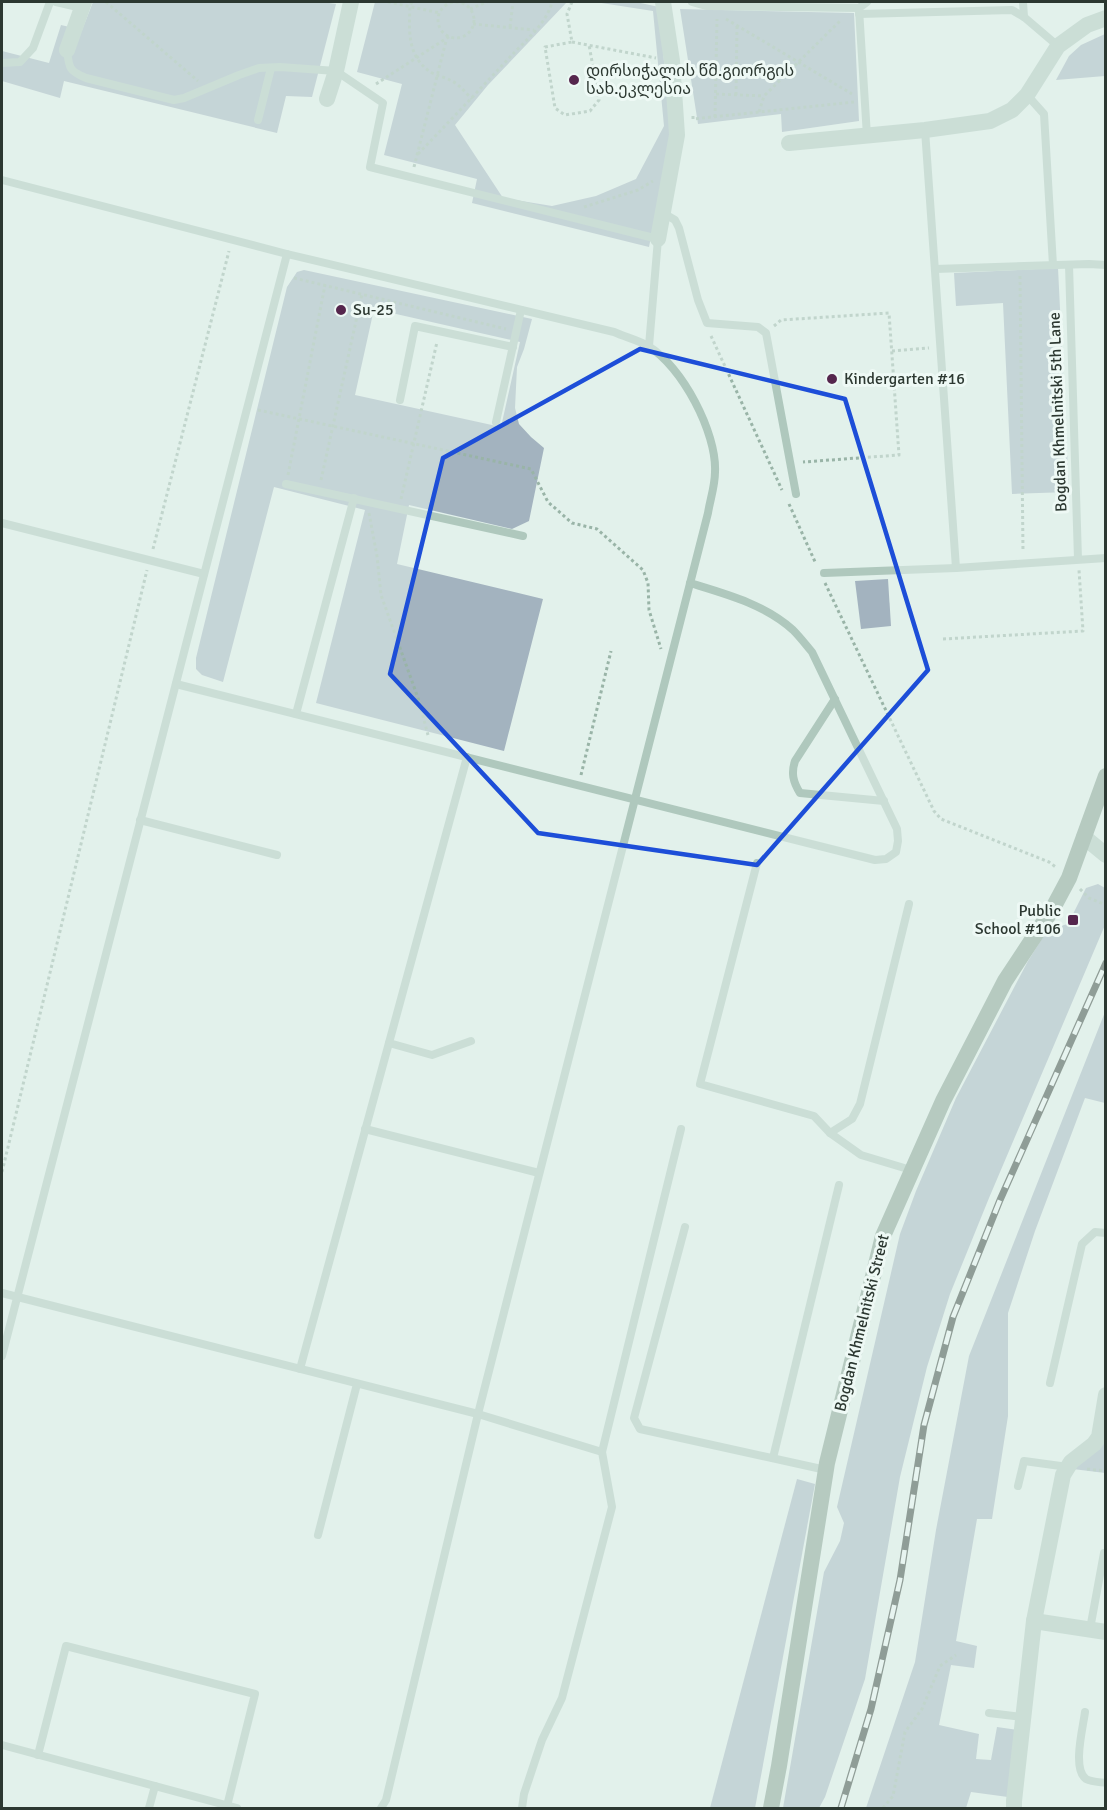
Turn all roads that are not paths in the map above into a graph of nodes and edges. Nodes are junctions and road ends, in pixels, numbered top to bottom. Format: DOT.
graph roads {
  1 [pos="50,2"];
  2 [pos="56,2"];
  3 [pos="351,2"];
  4 [pos="663,2"];
  5 [pos="692,2"];
  6 [pos="867,2"];
  7 [pos="1023,2"];
  8 [pos="805,4"];
  9 [pos="83,5"];
  10 [pos="857,10"];
  11 [pos="1024,17"];
  12 [pos="1106,18"];
  13 [pos="1058,46"];
  14 [pos="67,50"];
  15 [pos="2,63"];
  16 [pos="271,68"];
  17 [pos="336,71"];
  18 [pos="1027,95"];
  19 [pos="327,99"];
  20 [pos="258,120"];
  21 [pos="925,130"];
  22 [pos="867,136"];
  23 [pos="789,143"];
  24 [pos="2,180"];
  25 [pos="663,213"];
  26 [pos="658,239"];
  27 [pos="287,254"];
  28 [pos="1053,265"];
  29 [pos="1069,265"];
  30 [pos="1106,265"];
  31 [pos="935,269"];
  32 [pos="521,310"];
  33 [pos="649,346"];
  34 [pos="513,347"];
  35 [pos="400,400"];
  36 [pos="496,422"];
  37 [pos="286,484"];
  38 [pos="796,495"];
  39 [pos="354,498"];
  40 [pos="2,523"];
  41 [pos="523,536"];
  42 [pos="1106,558"];
  43 [pos="1078,559"];
  44 [pos="956,568"];
  45 [pos="204,574"];
  46 [pos="823,574"];
  47 [pos="690,583"];
  48 [pos="176,684"];
  49 [pos="835,699"];
  50 [pos="296,714"];
  51 [pos="467,757"];
  52 [pos="1106,776"];
  53 [pos="635,799"];
  54 [pos="884,801"];
  55 [pos="140,820"];
  56 [pos="1084,837"];
  57 [pos="277,855"];
  58 [pos="1106,855"];
  59 [pos="756,863"];
  60 [pos="909,904"];
  61 [pos="471,1041"];
  62 [pos="389,1043"];
  63 [pos="365,1129"];
  64 [pos="681,1129"];
  65 [pos="830,1133"];
  66 [pos="911,1170"];
  67 [pos="539,1173"];
  68 [pos="839,1185"];
  69 [pos="685,1227"];
  70 [pos="1106,1233"];
  71 [pos="2,1293"];
  72 [pos="17,1297"];
  73 [pos="2,1356"];
  74 [pos="300,1369"];
  75 [pos="1050,1383"];
  76 [pos="357,1384"];
  77 [pos="1106,1395"];
  78 [pos="477,1414"];
  79 [pos="1104,1416"];
  80 [pos="602,1452"];
  81 [pos="773,1458"];
  82 [pos="1068,1467"];
  83 [pos="826,1470"];
  84 [pos="1018,1486"];
  85 [pos="318,1535"];
  86 [pos="1104,1553"];
  87 [pos="1034,1621"];
  88 [pos="1098,1631"];
  89 [pos="1085,1712"];
  90 [pos="988,1713"];
  91 [pos="1023,1717"];
  92 [pos="2,1745"];
  93 [pos="38,1755"];
  94 [pos="1106,1783"];
  95 [pos="155,1786"];
  96 [pos="227,1806"];
  97 [pos="149,1809"];
  98 [pos="237,1809"];
  99 [pos="381,1809"];
  100 [pos="522,1809"];
  101 [pos="771,1809"];
  102 [pos="1014,1809"];
  1 -- 15 [label="lane"];
  2 -- 9 [label="lane"];
  3 -- 17 [label="street"];
  4 -- 25 [label="street"];
  5 -- 8 [label="lane"];
  6 -- 10 [label="lane"];
  7 -- 11 [label="lane"];
  8 -- 10 [label="lane"];
  9 -- 14 [label="street"];
  10 -- 11 [label="lane"];
  10 -- 22 [label="lane"];
  11 -- 13 [label="lane"];
  12 -- 13 [label="street"];
  13 -- 18 [label="street"];
  14 -- 16 [label="lane"];
  16 -- 17 [label="lane"];
  16 -- 20 [label="lane"];
  17 -- 19 [label="street"];
  17 -- 26 [label="lane"];
  18 -- 21 [label="street"];
  18 -- 28 [label="lane"];
  21 -- 22 [label="street"];
  21 -- 31 [label="lane"];
  22 -- 23 [label="street"];
  24 -- 27 [label="lane"];
  25 -- 26 [label="street"];
  25 -- 38 [label="lane"];
  26 -- 33 [label="lane"];
  27 -- 32 [label="lane"];
  27 -- 45 [label="lane"];
  28 -- 29 [label="lane"];
  28 -- 31 [label="lane"];
  29 -- 30 [label="lane"];
  29 -- 43 [label="lane, Bogdan Khmelnitski 5th Lane"];
  31 -- 44 [label="lane"];
  32 -- 33 [label="lane"];
  32 -- 34 [label="lane"];
  33 -- 47 [label="lane"];
  34 -- 35 [label="lane"];
  34 -- 36 [label="lane"];
  37 -- 39 [label="lane"];
  39 -- 41 [label="lane"];
  39 -- 50 [label="lane"];
  40 -- 45 [label="lane"];
  42 -- 43 [label="lane"];
  43 -- 44 [label="lane"];
  44 -- 46 [label="lane"];
  45 -- 48 [label="lane"];
  47 -- 49 [label="lane"];
  47 -- 53 [label="lane"];
  48 -- 50 [label="lane"];
  48 -- 55 [label="lane"];
  49 -- 54 [label="lane"];
  49 -- 54 [label="lane"];
  50 -- 51 [label="lane"];
  51 -- 53 [label="lane"];
  51 -- 62 [label="lane"];
  52 -- 56 [label="main road, Bogdan Khmelnitski Street"];
  53 -- 54 [label="lane"];
  53 -- 67 [label="lane"];
  55 -- 57 [label="lane"];
  55 -- 72 [label="lane"];
  56 -- 58 [label="street"];
  56 -- 66 [label="main road, Bogdan Khmelnitski Street"];
  59 -- 65 [label="lane"];
  60 -- 65 [label="lane"];
  61 -- 62 [label="lane"];
  62 -- 63 [label="lane"];
  63 -- 67 [label="lane"];
  63 -- 74 [label="lane"];
  64 -- 80 [label="lane"];
  65 -- 66 [label="lane"];
  66 -- 83 [label="main road, Bogdan Khmelnitski Street"];
  67 -- 78 [label="lane"];
  68 -- 81 [label="lane"];
  69 -- 81 [label="lane"];
  70 -- 75 [label="lane"];
  71 -- 72 [label="lane"];
  72 -- 73 [label="lane"];
  72 -- 74 [label="lane"];
  74 -- 76 [label="lane"];
  76 -- 78 [label="lane"];
  76 -- 85 [label="lane"];
  77 -- 79 [label="street"];
  78 -- 80 [label="lane"];
  78 -- 99 [label="lane"];
  79 -- 82 [label="street"];
  80 -- 100 [label="lane"];
  81 -- 83 [label="lane"];
  82 -- 84 [label="lane"];
  82 -- 87 [label="street"];
  83 -- 101 [label="main road, Bogdan Khmelnitski Street"];
  86 -- 88 [label="lane"];
  87 -- 88 [label="street"];
  87 -- 91 [label="street"];
  89 -- 94 [label="lane"];
  90 -- 91 [label="lane"];
  91 -- 102 [label="street"];
  92 -- 93 [label="lane"];
  93 -- 95 [label="lane"];
  93 -- 96 [label="lane"];
  95 -- 96 [label="lane"];
  95 -- 97 [label="lane"];
  96 -- 98 [label="lane"];
}
